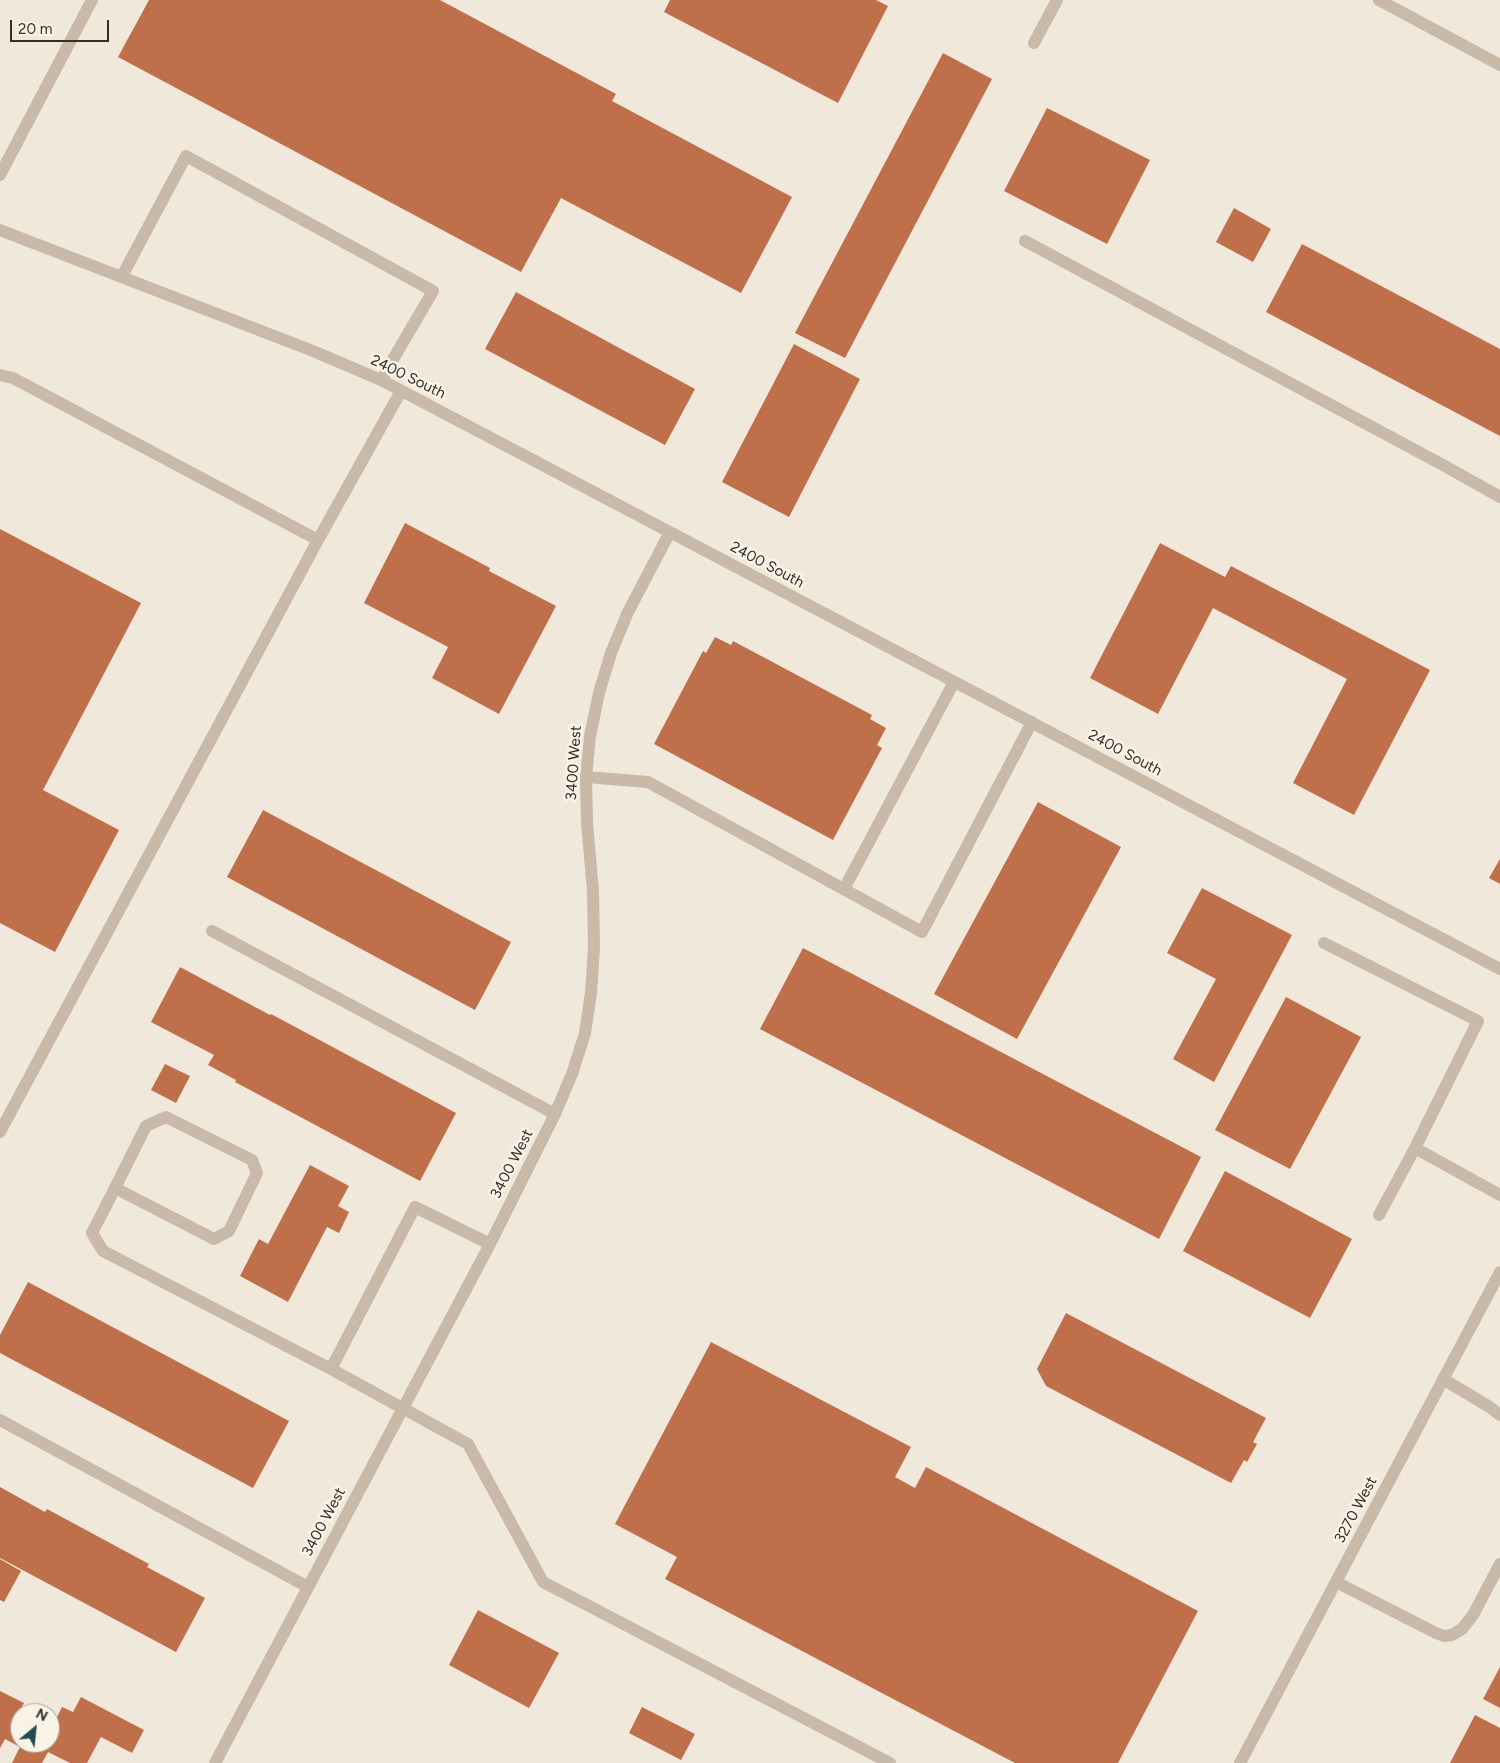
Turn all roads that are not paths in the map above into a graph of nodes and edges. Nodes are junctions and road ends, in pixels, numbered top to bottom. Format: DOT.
graph roads {
  1 [pos="92,0"];
  2 [pos="1057,0"];
  3 [pos="1379,0"];
  4 [pos="1034,43"];
  5 [pos="1500,65"];
  6 [pos="0,175"];
  7 [pos="0,230"];
  8 [pos="1025,241"];
  9 [pos="122,276"];
  10 [pos="0,375"];
  11 [pos="380,380"];
  12 [pos="401,391"];
  13 [pos="1500,497"];
  14 [pos="670,532"];
  15 [pos="318,540"];
  16 [pos="954,682"];
  17 [pos="1032,722"];
  18 [pos="586,777"];
  19 [pos="844,889"];
  20 [pos="212,931"];
  21 [pos="1324,943"];
  22 [pos="1500,969"];
  23 [pos="555,1114"];
  24 [pos="0,1132"];
  25 [pos="1415,1148"];
  26 [pos="115,1188"];
  27 [pos="1500,1195"];
  28 [pos="1379,1215"];
  29 [pos="490,1244"];
  30 [pos="1500,1272"];
  31 [pos="331,1368"];
  32 [pos="1443,1379"];
  33 [pos="403,1408"];
  34 [pos="1500,1415"];
  35 [pos="0,1420"];
  36 [pos="1500,1564"];
  37 [pos="1336,1582"];
  38 [pos="308,1588"];
  39 [pos="215,1763"];
  40 [pos="890,1763"];
  41 [pos="1240,1763"];
  1 -- 6 [label="street"];
  2 -- 4 [label="street"];
  3 -- 5 [label="street"];
  7 -- 9 [label="street, 2400 South"];
  8 -- 13 [label="street"];
  9 -- 11 [label="street, 2400 South"];
  9 -- 11 [label="street"];
  10 -- 15 [label="street"];
  11 -- 12 [label="street, 2400 South"];
  12 -- 14 [label="street, 2400 South"];
  12 -- 15 [label="street"];
  14 -- 16 [label="street, 2400 South"];
  14 -- 18 [label="street, 3400 West"];
  15 -- 24 [label="street"];
  16 -- 17 [label="street, 2400 South"];
  16 -- 19 [label="street"];
  17 -- 19 [label="street"];
  17 -- 22 [label="street, 2400 South"];
  18 -- 19 [label="street"];
  18 -- 23 [label="street, 3400 West"];
  20 -- 23 [label="street"];
  21 -- 25 [label="street"];
  23 -- 29 [label="street, 3400 West"];
  25 -- 27 [label="street"];
  25 -- 28 [label="street"];
  26 -- 26 [label="street"];
  26 -- 31 [label="street"];
  29 -- 31 [label="street"];
  29 -- 33 [label="street, 3400 West"];
  30 -- 32 [label="street, 3270 West"];
  31 -- 33 [label="street"];
  32 -- 34 [label="street"];
  32 -- 37 [label="street, 3270 West"];
  33 -- 38 [label="street, 3400 West"];
  33 -- 40 [label="street"];
  35 -- 38 [label="street"];
  36 -- 37 [label="street"];
  37 -- 41 [label="street, 3270 West"];
  38 -- 39 [label="street, 3400 West"];
}
